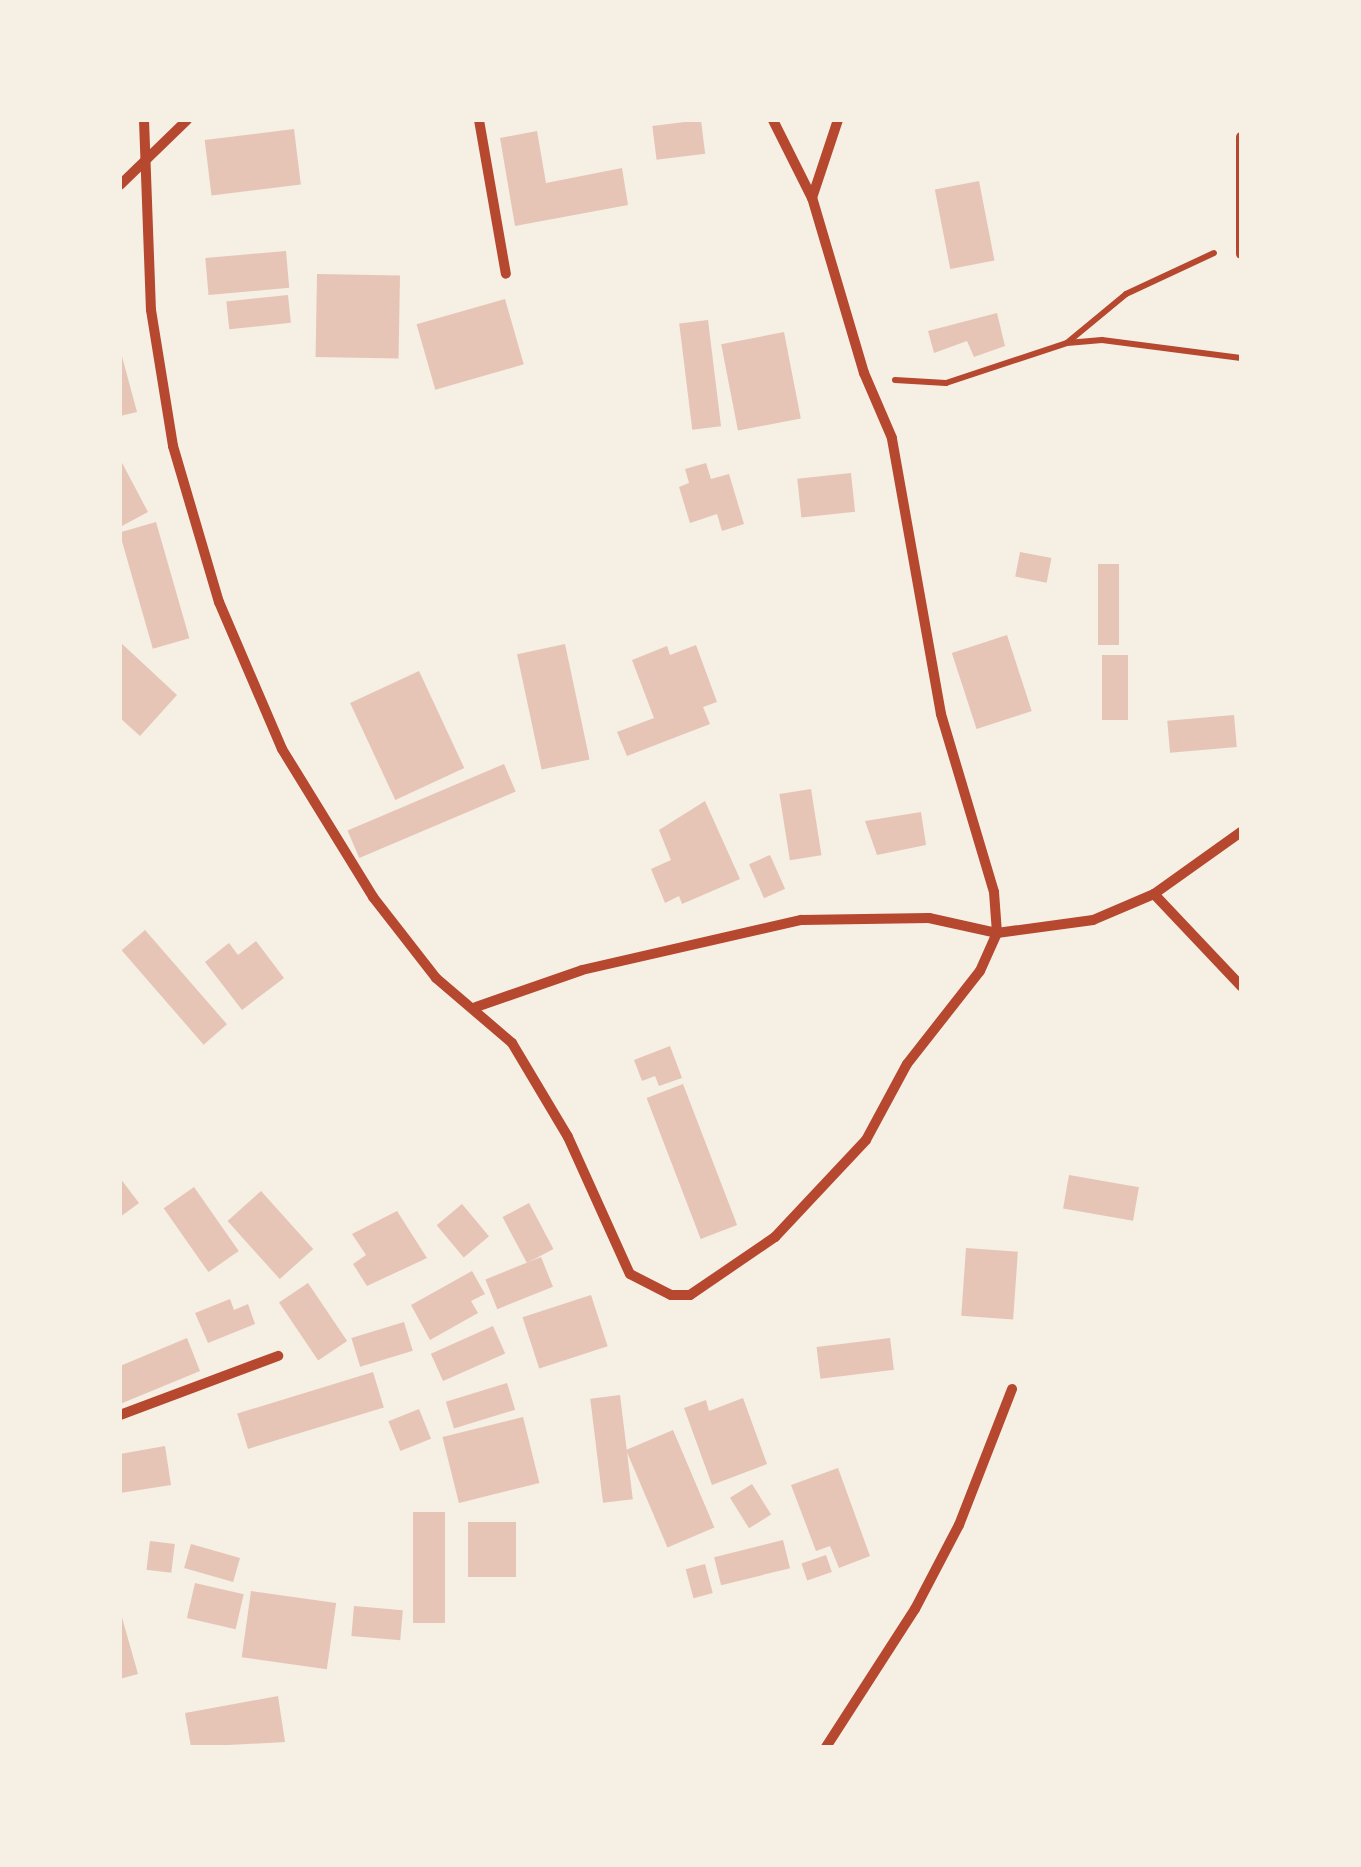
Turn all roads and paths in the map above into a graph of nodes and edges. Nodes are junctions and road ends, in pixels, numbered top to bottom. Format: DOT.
graph roads {
  1 [pos="144,120"];
  2 [pos="187,120"];
  3 [pos="479,120"];
  4 [pos="774,120"];
  5 [pos="838,120"];
  6 [pos="1241,137"];
  7 [pos="145,161"];
  8 [pos="120,185"];
  9 [pos="812,198"];
  10 [pos="1240,247"];
  11 [pos="506,274"];
  12 [pos="1067,343"];
  13 [pos="1241,358"];
  14 [pos="864,374"];
  15 [pos="1241,832"];
  16 [pos="1154,894"];
  17 [pos="996,934"];
  18 [pos="1241,986"];
  19 [pos="476,1006"];
  20 [pos="278,1356"];
  21 [pos="1012,1389"];
  22 [pos="120,1415"];
  23 [pos="826,1747"];
  1 -- 7 [label="street"];
  2 -- 7 [label="street"];
  3 -- 11 [label="street"];
  4 -- 9 [label="street"];
  5 -- 9 [label="street"];
  6 -- 10 [label="street"];
  7 -- 8 [label="street"];
  7 -- 19 [label="street"];
  9 -- 14 [label="street"];
  10 -- 12 [label="path"];
  12 -- 13 [label="path"];
  12 -- 14 [label="path"];
  14 -- 17 [label="street"];
  15 -- 16 [label="street"];
  16 -- 17 [label="street"];
  16 -- 18 [label="street"];
  17 -- 19 [label="street"];
  17 -- 19 [label="street"];
  20 -- 22 [label="street"];
  21 -- 23 [label="street"];
}
